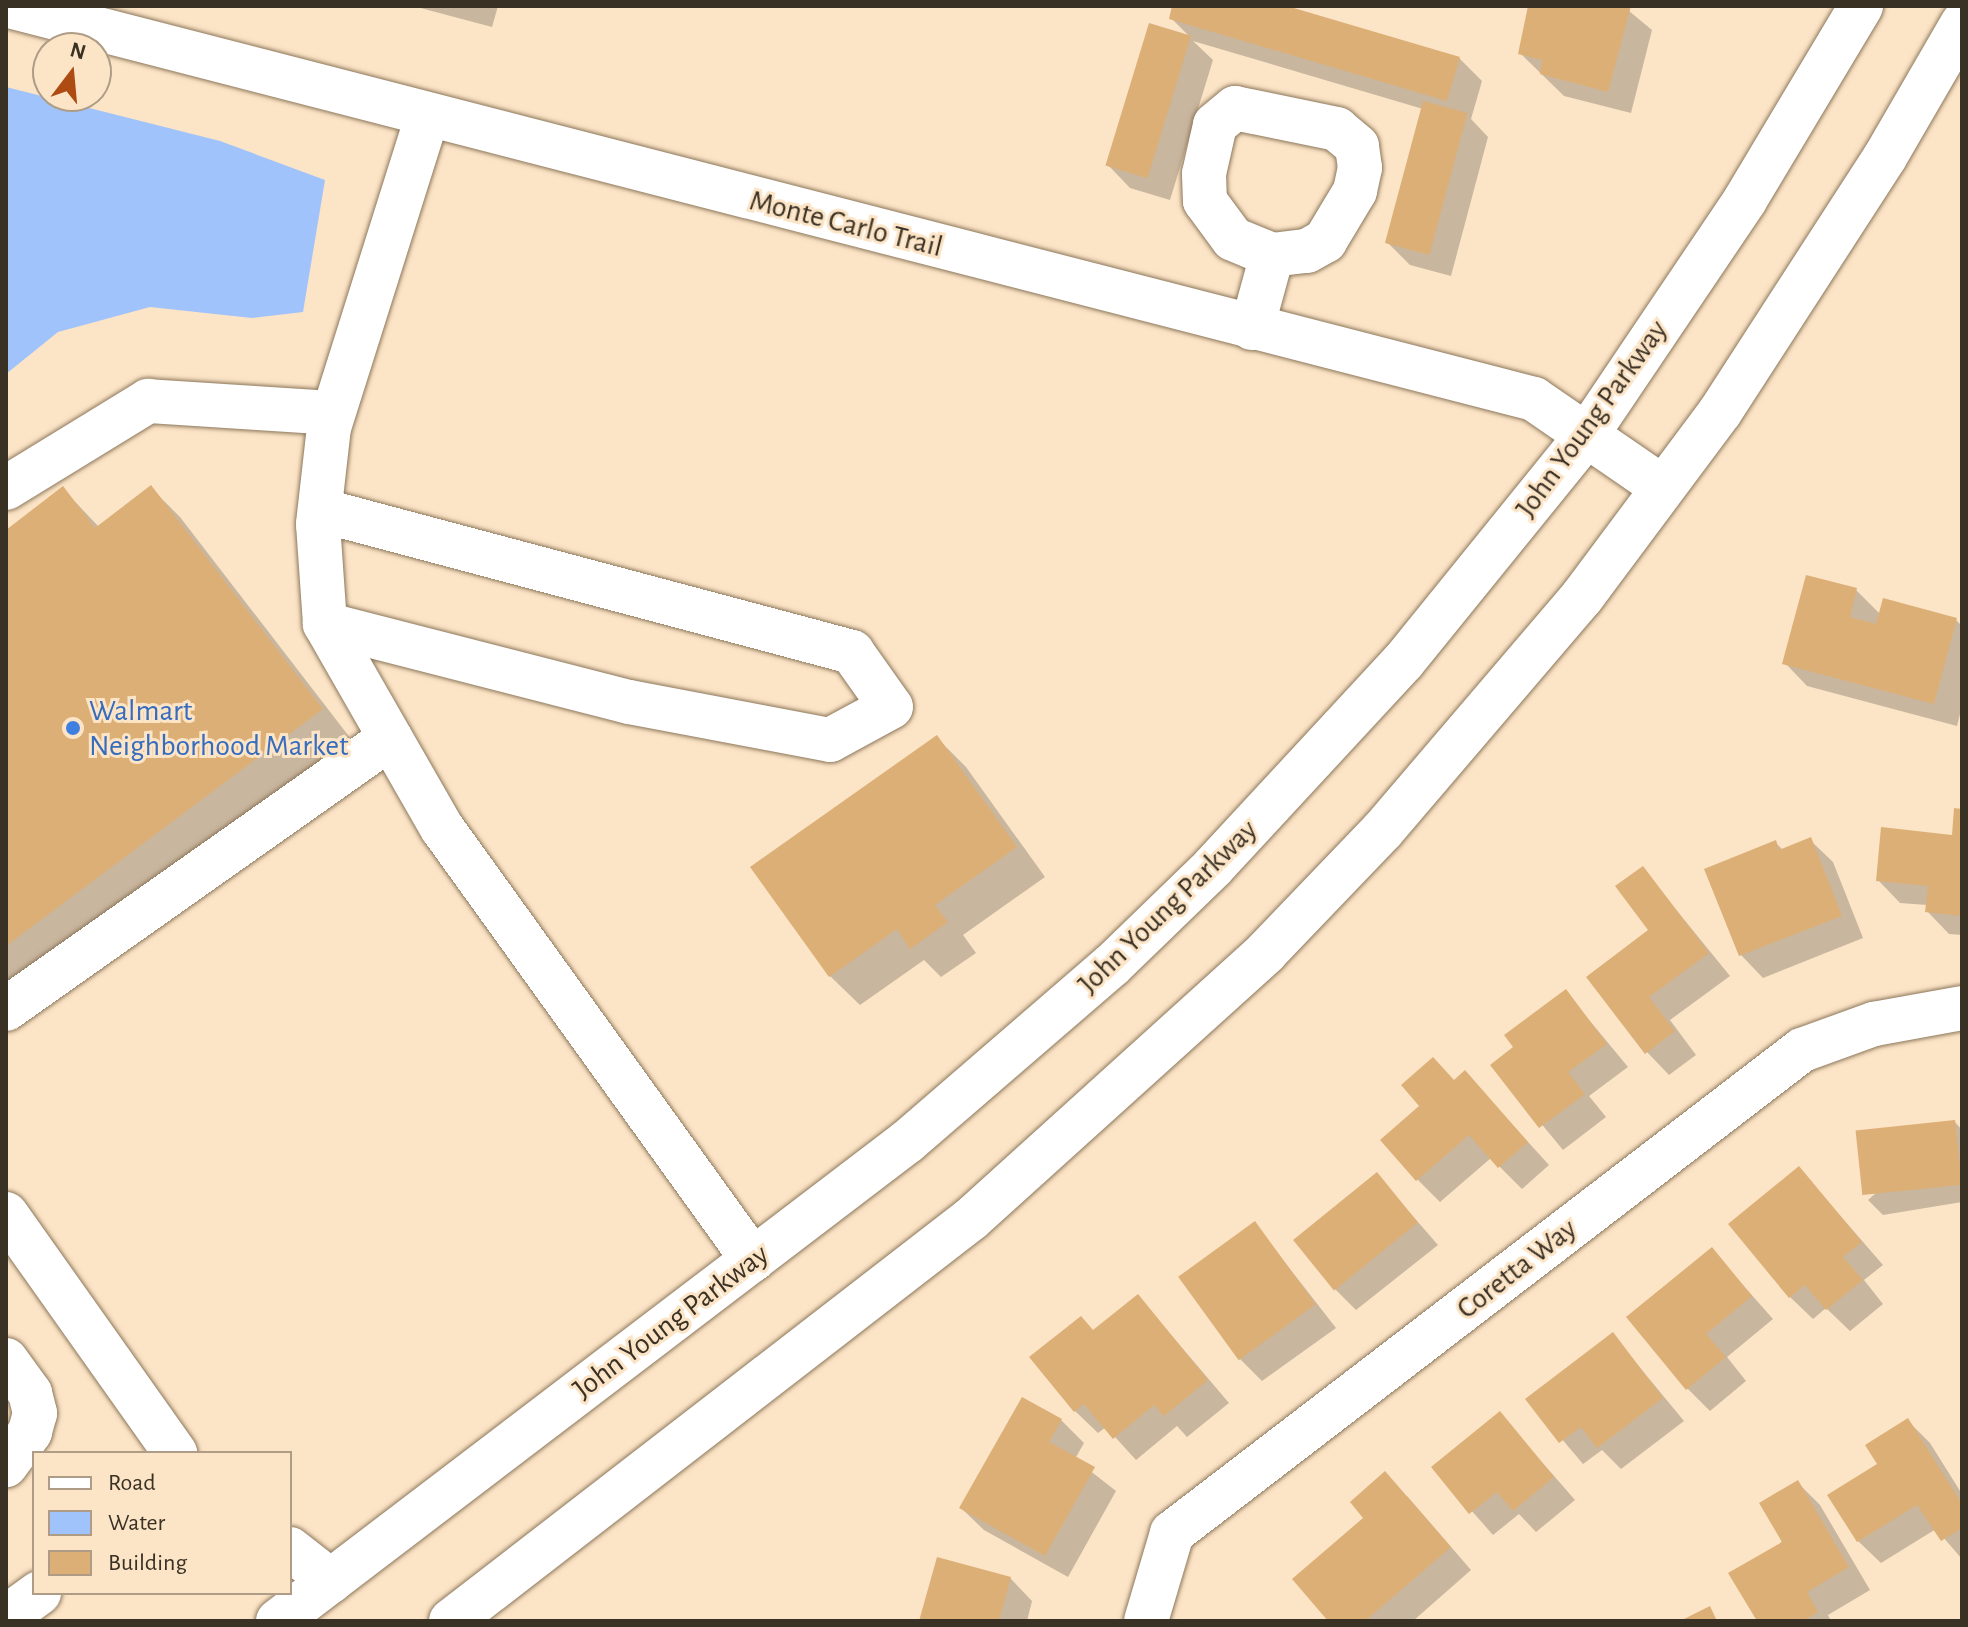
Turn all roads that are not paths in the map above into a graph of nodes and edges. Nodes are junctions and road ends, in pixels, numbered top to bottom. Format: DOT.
graph roads {
  1 [pos="9,6"];
  2 [pos="1861,6"];
  3 [pos="93,17"];
  4 [pos="1962,24"];
  5 [pos="427,117"];
  6 [pos="1272,255"];
  7 [pos="1252,328"];
  8 [pos="333,413"];
  9 [pos="1586,436"];
  10 [pos="1662,487"];
  11 [pos="6,488"];
  12 [pos="320,510"];
  13 [pos="325,624"];
  14 [pos="390,738"];
  15 [pos="1962,1008"];
  16 [pos="6,1009"];
  17 [pos="6,1214"];
  18 [pos="753,1260"];
  19 [pos="6,1360"];
  20 [pos="174,1451"];
  21 [pos="6,1465"];
  22 [pos="292,1551"];
  23 [pos="331,1581"];
  24 [pos="36,1595"];
  25 [pos="6,1617"];
  26 [pos="278,1621"];
  27 [pos="451,1621"];
  28 [pos="1146,1621"];
  1 -- 3 [label="main road, Monte Carlo Trail"];
  2 -- 9 [label="main road, John Young Parkway"];
  3 -- 5 [label="main road, Monte Carlo Trail"];
  4 -- 10 [label="main road"];
  5 -- 7 [label="main road, Monte Carlo Trail"];
  5 -- 8 [label="main road"];
  6 -- 7 [label="main road"];
  7 -- 9 [label="main road, Monte Carlo Trail"];
  8 -- 11 [label="main road"];
  8 -- 12 [label="main road"];
  9 -- 10 [label="main road, Monte Carlo Trail"];
  9 -- 18 [label="main road, John Young Parkway"];
  10 -- 27 [label="main road"];
  12 -- 13 [label="main road"];
  12 -- 13 [label="main road"];
  13 -- 14 [label="main road"];
  14 -- 16 [label="main road"];
  14 -- 18 [label="main road"];
  15 -- 28 [label="main road, Coretta Way"];
  17 -- 20 [label="main road"];
  18 -- 23 [label="main road, John Young Parkway"];
  19 -- 21 [label="main road"];
  22 -- 23 [label="main road"];
  23 -- 26 [label="main road, John Young Parkway"];
  24 -- 25 [label="main road"];
}
